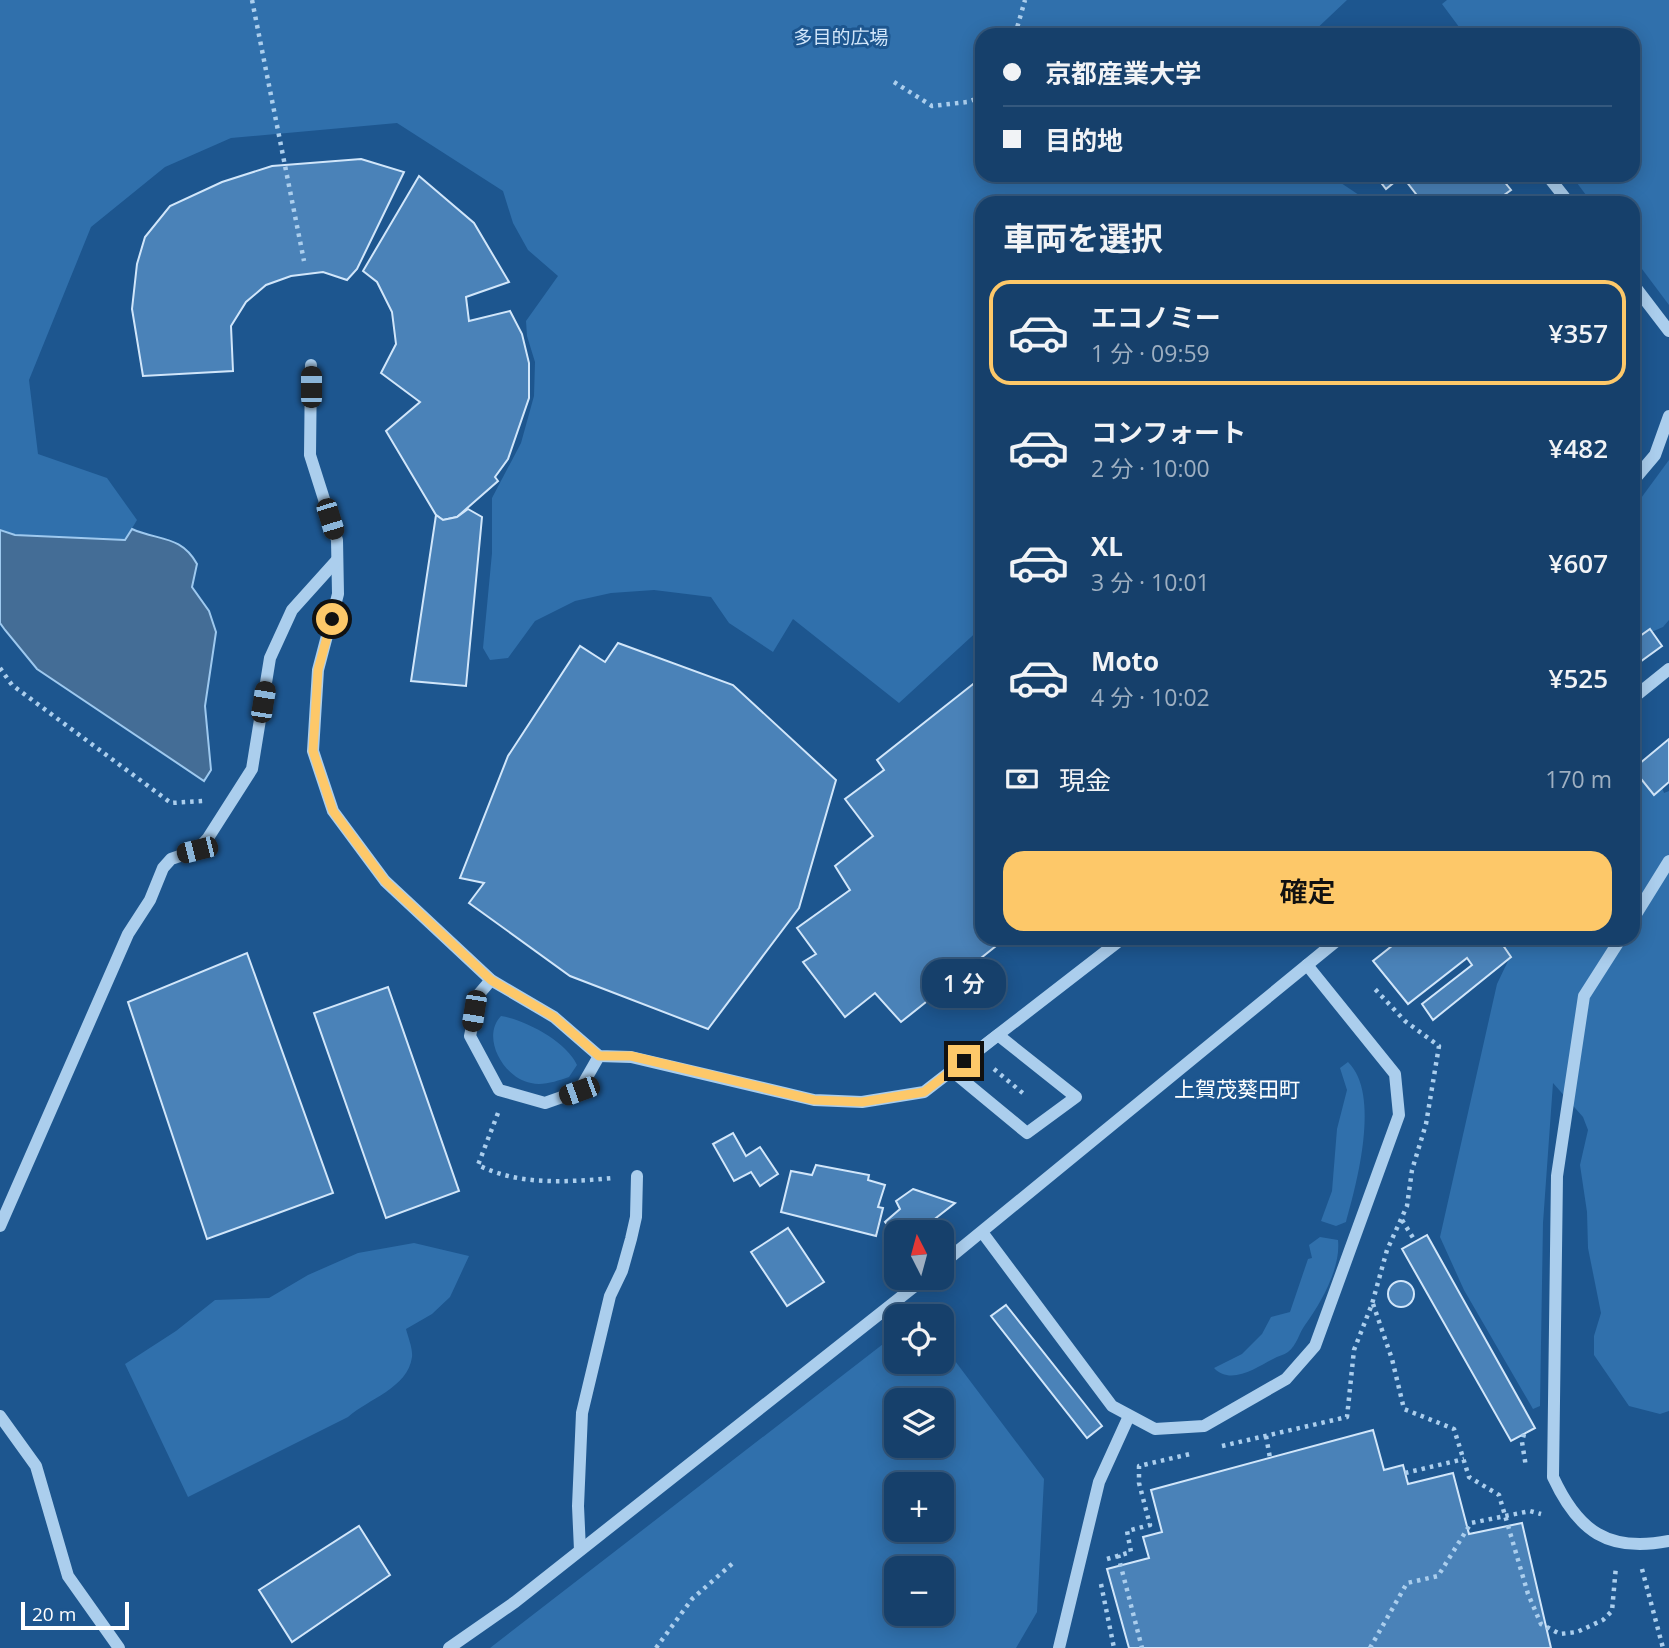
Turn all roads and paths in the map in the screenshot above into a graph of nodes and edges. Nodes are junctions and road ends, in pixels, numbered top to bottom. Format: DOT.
graph roads {
  1 [pos="252,0"];
  2 [pos="1025,0"];
  3 [pos="1017,28"];
  4 [pos="894,82"];
  5 [pos="975,99"];
  6 [pos="1552,182"];
  7 [pos="1564,196"];
  8 [pos="304,261"];
  9 [pos="1640,293"];
  10 [pos="1669,331"];
  11 [pos="311,365"];
  12 [pos="1669,416"];
  13 [pos="1640,473"];
  14 [pos="338,561"];
  15 [pos="0,668"];
  16 [pos="1669,669"];
  17 [pos="1640,692"];
  18 [pos="237,789"];
  19 [pos="1669,861"];
  20 [pos="1640,908"];
  21 [pos="1114,945"];
  22 [pos="1322,945"];
  23 [pos="1617,945"];
  24 [pos="1307,965"];
  25 [pos="491,980"];
  26 [pos="998,1035"];
  27 [pos="977,1051"];
  28 [pos="599,1056"];
  29 [pos="952,1071"];
  30 [pos="1030,1100"];
  31 [pos="488,1139"];
  32 [pos="637,1176"];
  33 [pos="1401,1219"];
  34 [pos="0,1226"];
  35 [pos="982,1232"];
  36 [pos="1415,1241"];
  37 [pos="954,1254"];
  38 [pos="910,1290"];
  39 [pos="1372,1302"];
  40 [pos="0,1416"];
  41 [pos="1129,1416"];
  42 [pos="1266,1436"];
  43 [pos="1270,1458"];
  44 [pos="1464,1459"];
  45 [pos="1405,1474"];
  46 [pos="1541,1514"];
  47 [pos="1669,1541"];
  48 [pos="580,1550"];
  49 [pos="1118,1555"];
  50 [pos="733,1563"];
  51 [pos="1616,1565"];
  52 [pos="1642,1565"];
  53 [pos="119,1648"];
  54 [pos="450,1648"];
  55 [pos="656,1648"];
  56 [pos="1059,1648"];
  57 [pos="1142,1648"];
  58 [pos="1370,1648"];
  59 [pos="1663,1648"];
  1 -- 8 [label="path"];
  2 -- 3 [label="path"];
  4 -- 5 [label="path"];
  6 -- 7 [label="street"];
  9 -- 10 [label="street"];
  11 -- 14 [label="street"];
  12 -- 13 [label="street"];
  14 -- 18 [label="street"];
  14 -- 25 [label="street"];
  15 -- 18 [label="path"];
  16 -- 17 [label="street"];
  18 -- 34 [label="street"];
  19 -- 20 [label="street"];
  21 -- 26 [label="street"];
  22 -- 24 [label="street"];
  23 -- 47 [label="street"];
  24 -- 35 [label="street"];
  24 -- 41 [label="street"];
  25 -- 28 [label="street"];
  25 -- 28 [label="street"];
  26 -- 27 [label="street"];
  26 -- 29 [label="street"];
  26 -- 29 [label="street"];
  27 -- 29 [label="street"];
  27 -- 30 [label="path"];
  28 -- 29 [label="street"];
  31 -- 32 [label="path"];
  32 -- 48 [label="street"];
  33 -- 36 [label="path"];
  35 -- 37 [label="street"];
  35 -- 41 [label="street"];
  38 -- 48 [label="street"];
  39 -- 44 [label="path"];
  40 -- 53 [label="street"];
  41 -- 56 [label="street"];
  42 -- 43 [label="path"];
  44 -- 45 [label="path"];
  44 -- 51 [label="path"];
  46 -- 58 [label="path"];
  48 -- 54 [label="street"];
  49 -- 57 [label="path"];
  50 -- 55 [label="path"];
  52 -- 59 [label="path"];
}
